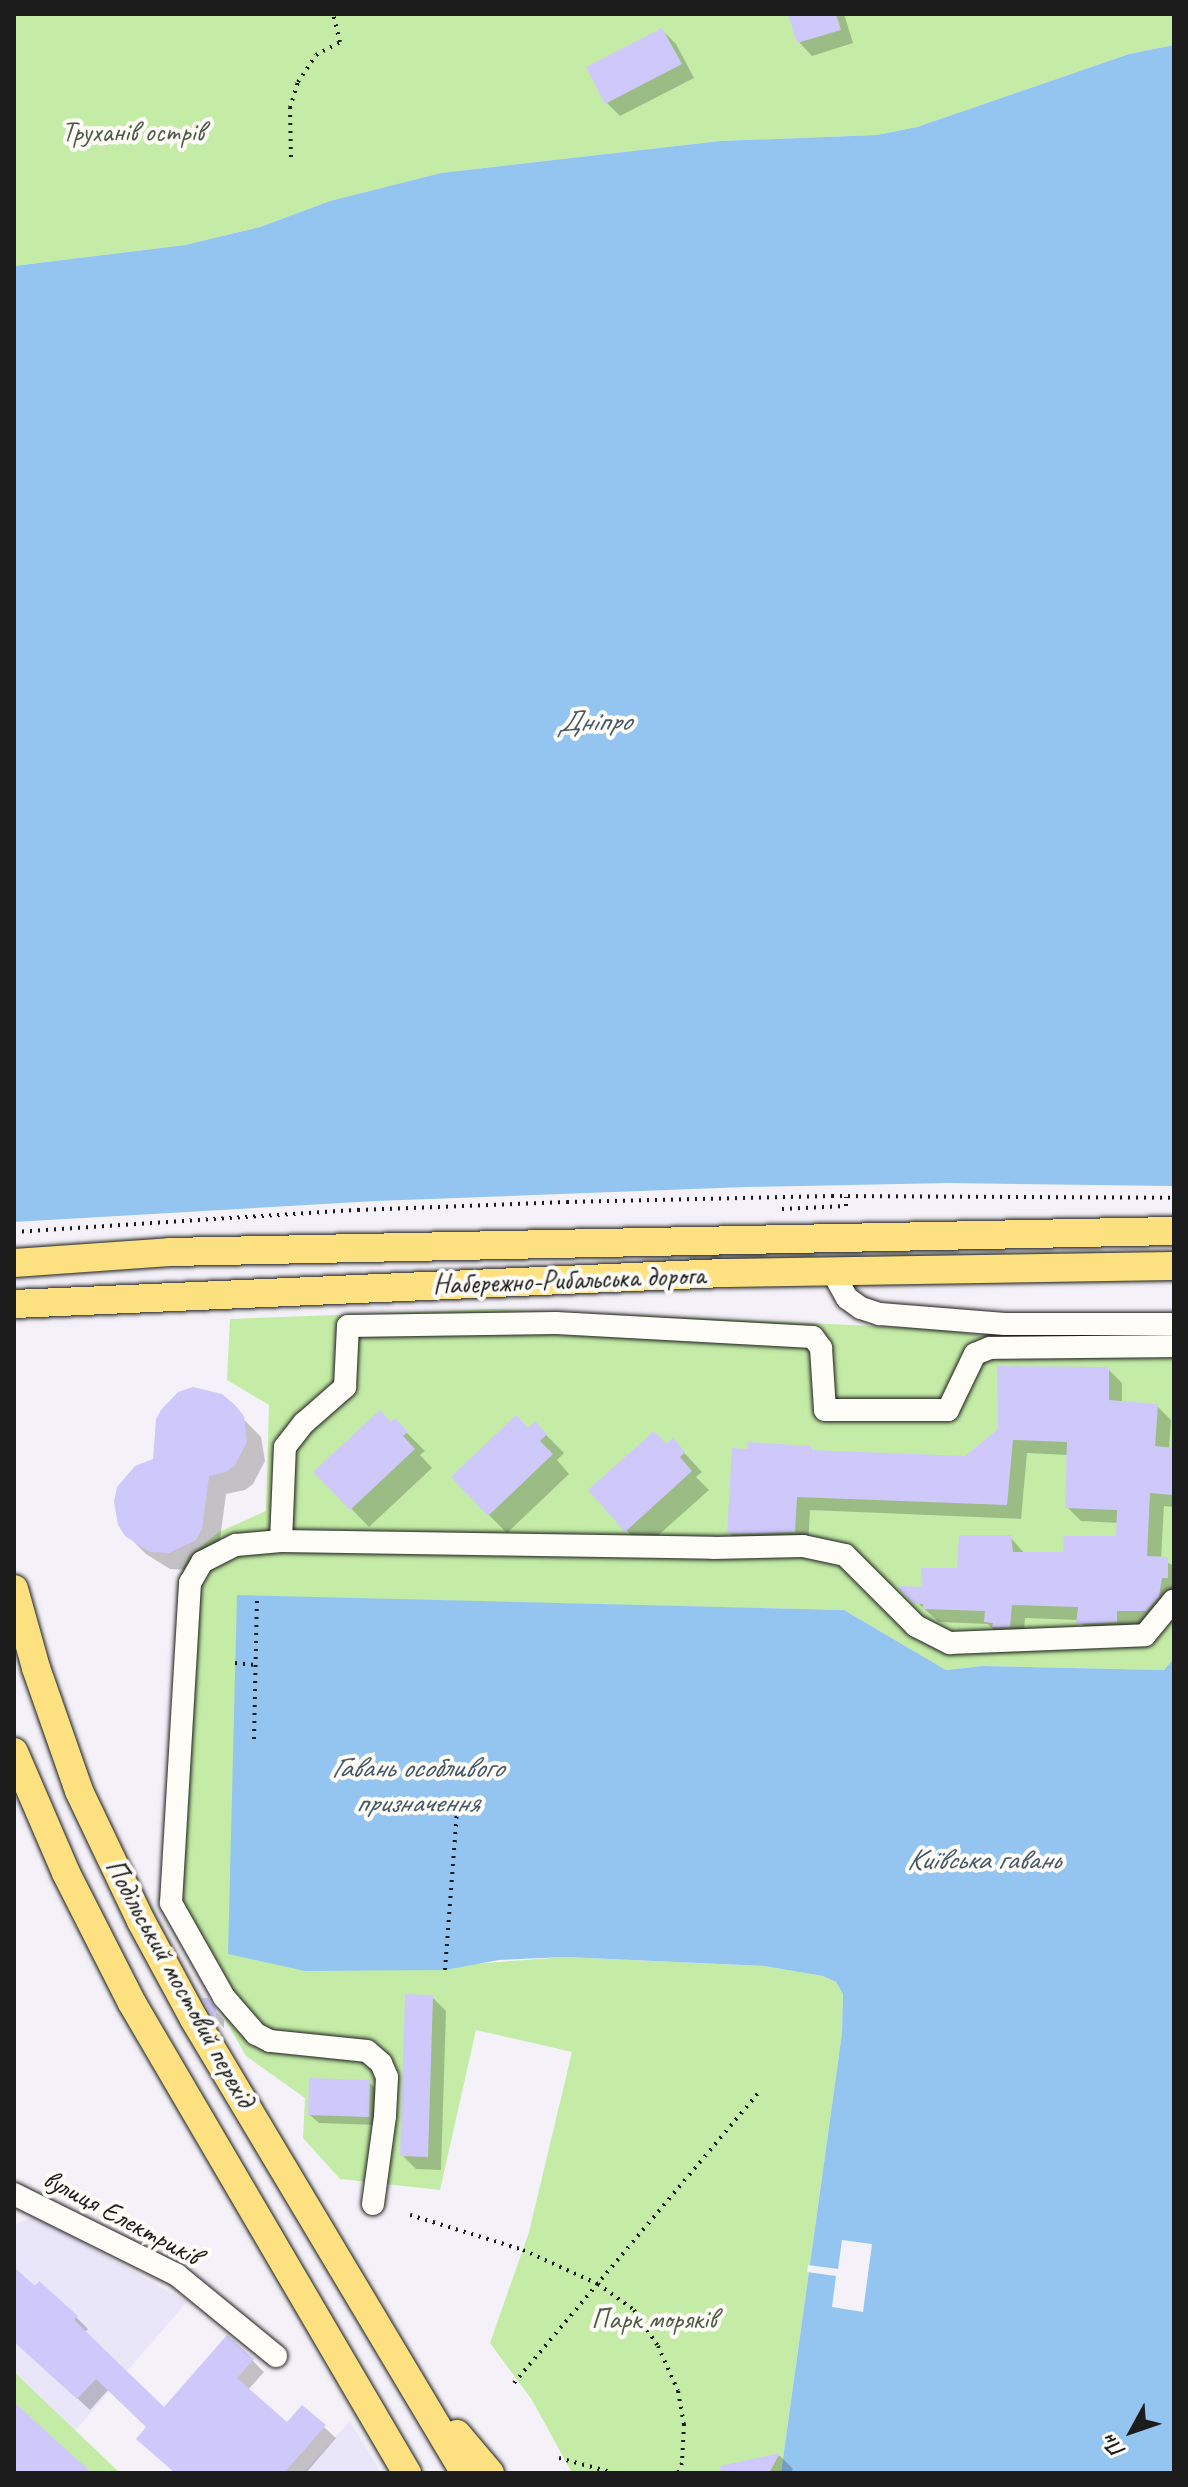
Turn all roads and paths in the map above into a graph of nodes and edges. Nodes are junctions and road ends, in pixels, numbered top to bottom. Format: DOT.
graph roads {
  1 [pos="333,14"];
  2 [pos="291,157"];
  3 [pos="846,1196"];
  4 [pos="1174,1198"];
  5 [pos="782,1209"];
  6 [pos="1174,1231"];
  7 [pos="14,1232"];
  8 [pos="14,1263"];
  9 [pos="1174,1266"];
  10 [pos="832,1271"];
  11 [pos="14,1304"];
  12 [pos="1174,1324"];
  13 [pos="1174,1346"];
  14 [pos="281,1541"];
  15 [pos="14,1589"];
  16 [pos="257,1596"];
  17 [pos="1174,1600"];
  18 [pos="235,1663"];
  19 [pos="255,1665"];
  20 [pos="254,1739"];
  21 [pos="14,1752"];
  22 [pos="458,1797"];
  23 [pos="445,1970"];
  24 [pos="761,2090"];
  25 [pos="14,2194"];
  26 [pos="373,2204"];
  27 [pos="410,2215"];
  28 [pos="598,2284"];
  29 [pos="394,2355"];
  30 [pos="276,2356"];
  31 [pos="514,2383"];
  32 [pos="559,2458"];
  33 [pos="407,2473"];
  34 [pos="465,2473"];
  35 [pos="490,2473"];
  36 [pos="614,2473"];
  37 [pos="678,2473"];
  1 -- 2 [label="path"];
  3 -- 4 [label="path"];
  3 -- 5 [label="path"];
  3 -- 7 [label="path"];
  6 -- 8 [label="main road, Набережно-Рибальська дорога"];
  9 -- 10 [label="main road, Набережно-Рибальська дорога"];
  10 -- 11 [label="main road, Набережно-Рибальська дорога"];
  10 -- 12 [label="street"];
  13 -- 14 [label="street"];
  14 -- 17 [label="street"];
  14 -- 26 [label="street"];
  15 -- 29 [label="main road, Подільський мостовий перехід"];
  16 -- 19 [label="path"];
  18 -- 19 [label="path"];
  19 -- 20 [label="path"];
  21 -- 33 [label="main road, Подільський мостовий перехід"];
  22 -- 23 [label="path"];
  24 -- 28 [label="path"];
  25 -- 30 [label="street, вулиця Електриків"];
  27 -- 28 [label="path"];
  28 -- 31 [label="path"];
  28 -- 37 [label="path"];
  29 -- 34 [label="main road, Подільський мостовий перехід"];
  29 -- 35 [label="main road, Подільський мостовий перехід"];
  32 -- 36 [label="path"];
}
